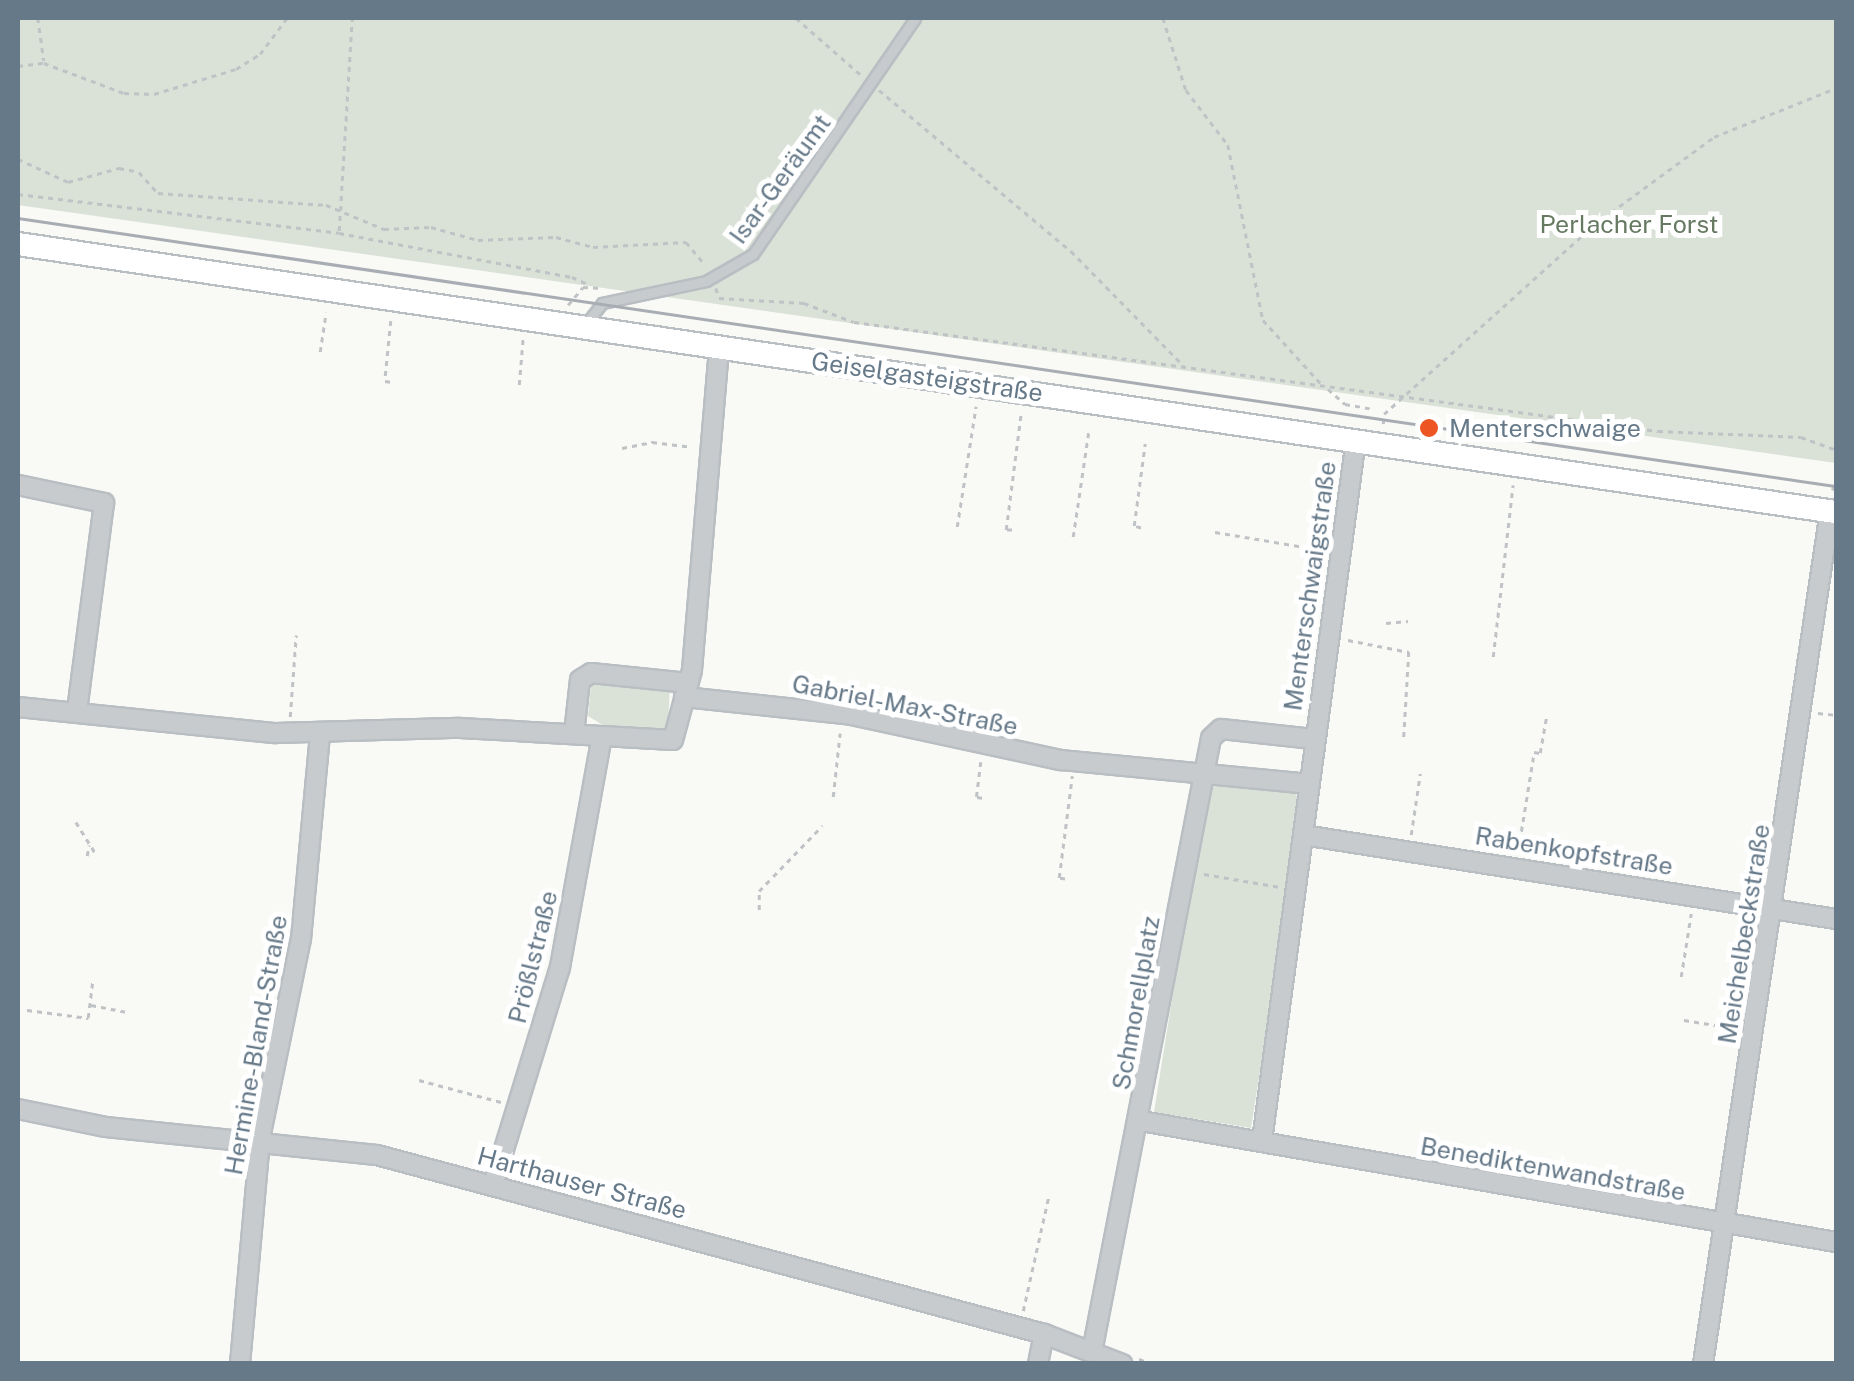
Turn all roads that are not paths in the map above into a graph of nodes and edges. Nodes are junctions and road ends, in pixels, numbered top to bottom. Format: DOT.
graph roads {
  1 [pos="915,18"];
  2 [pos="18,244"];
  3 [pos="584,327"];
  4 [pos="719,347"];
  5 [pos="1356,439"];
  6 [pos="18,485"];
  7 [pos="1833,512"];
  8 [pos="686,690"];
  9 [pos="18,708"];
  10 [pos="76,710"];
  11 [pos="320,734"];
  12 [pos="574,734"];
  13 [pos="602,737"];
  14 [pos="1313,739"];
  15 [pos="1201,772"];
  16 [pos="1309,784"];
  17 [pos="1303,835"];
  18 [pos="1774,906"];
  19 [pos="1836,919"];
  20 [pos="18,1109"];
  21 [pos="1141,1121"];
  22 [pos="260,1138"];
  23 [pos="1262,1141"];
  24 [pos="493,1185"];
  25 [pos="1724,1226"];
  26 [pos="1836,1242"];
  27 [pos="1044,1334"];
  28 [pos="1092,1352"];
  29 [pos="240,1364"];
  30 [pos="1038,1364"];
  31 [pos="1122,1364"];
  32 [pos="1703,1364"];
  1 -- 3 [label="lane, Isar-Geräumt"];
  2 -- 3 [label="main road, Geiselgasteigstraße"];
  3 -- 4 [label="main road, Geiselgasteigstraße"];
  4 -- 5 [label="main road, Geiselgasteigstraße"];
  4 -- 8 [label="street"];
  5 -- 7 [label="main road, Geiselgasteigstraße"];
  5 -- 14 [label="street, Menterschwaigstraße"];
  6 -- 10 [label="street"];
  7 -- 18 [label="street, Meichelbeckstraße"];
  8 -- 12 [label="street, Gabriel-Max-Straße"];
  8 -- 13 [label="street"];
  8 -- 15 [label="street, Gabriel-Max-Straße"];
  9 -- 10 [label="street"];
  10 -- 11 [label="street"];
  11 -- 12 [label="street"];
  11 -- 22 [label="street, Hermine-Bland-Straße"];
  12 -- 13 [label="street"];
  13 -- 24 [label="street, Prößlstraße"];
  14 -- 15 [label="street, Schmorellplatz"];
  14 -- 16 [label="street"];
  15 -- 16 [label="street"];
  15 -- 21 [label="street, Schmorellplatz"];
  16 -- 17 [label="street"];
  17 -- 18 [label="street, Rabenkopfstraße"];
  17 -- 23 [label="street"];
  18 -- 19 [label="street, Rabenkopfstraße"];
  18 -- 25 [label="street, Meichelbeckstraße"];
  20 -- 22 [label="street, Harthauser Straße"];
  21 -- 23 [label="street, Schmorellplatz"];
  21 -- 28 [label="street"];
  22 -- 24 [label="street, Harthauser Straße"];
  22 -- 29 [label="street, Hermine-Bland-Straße"];
  23 -- 25 [label="street, Benediktenwandstraße"];
  24 -- 27 [label="street, Harthauser Straße"];
  25 -- 26 [label="street, Benediktenwandstraße"];
  25 -- 32 [label="street, Meichelbeckstraße"];
  27 -- 28 [label="street, Harthauser Straße"];
  27 -- 30 [label="street"];
  28 -- 31 [label="street, Harthauser Straße"];
}
